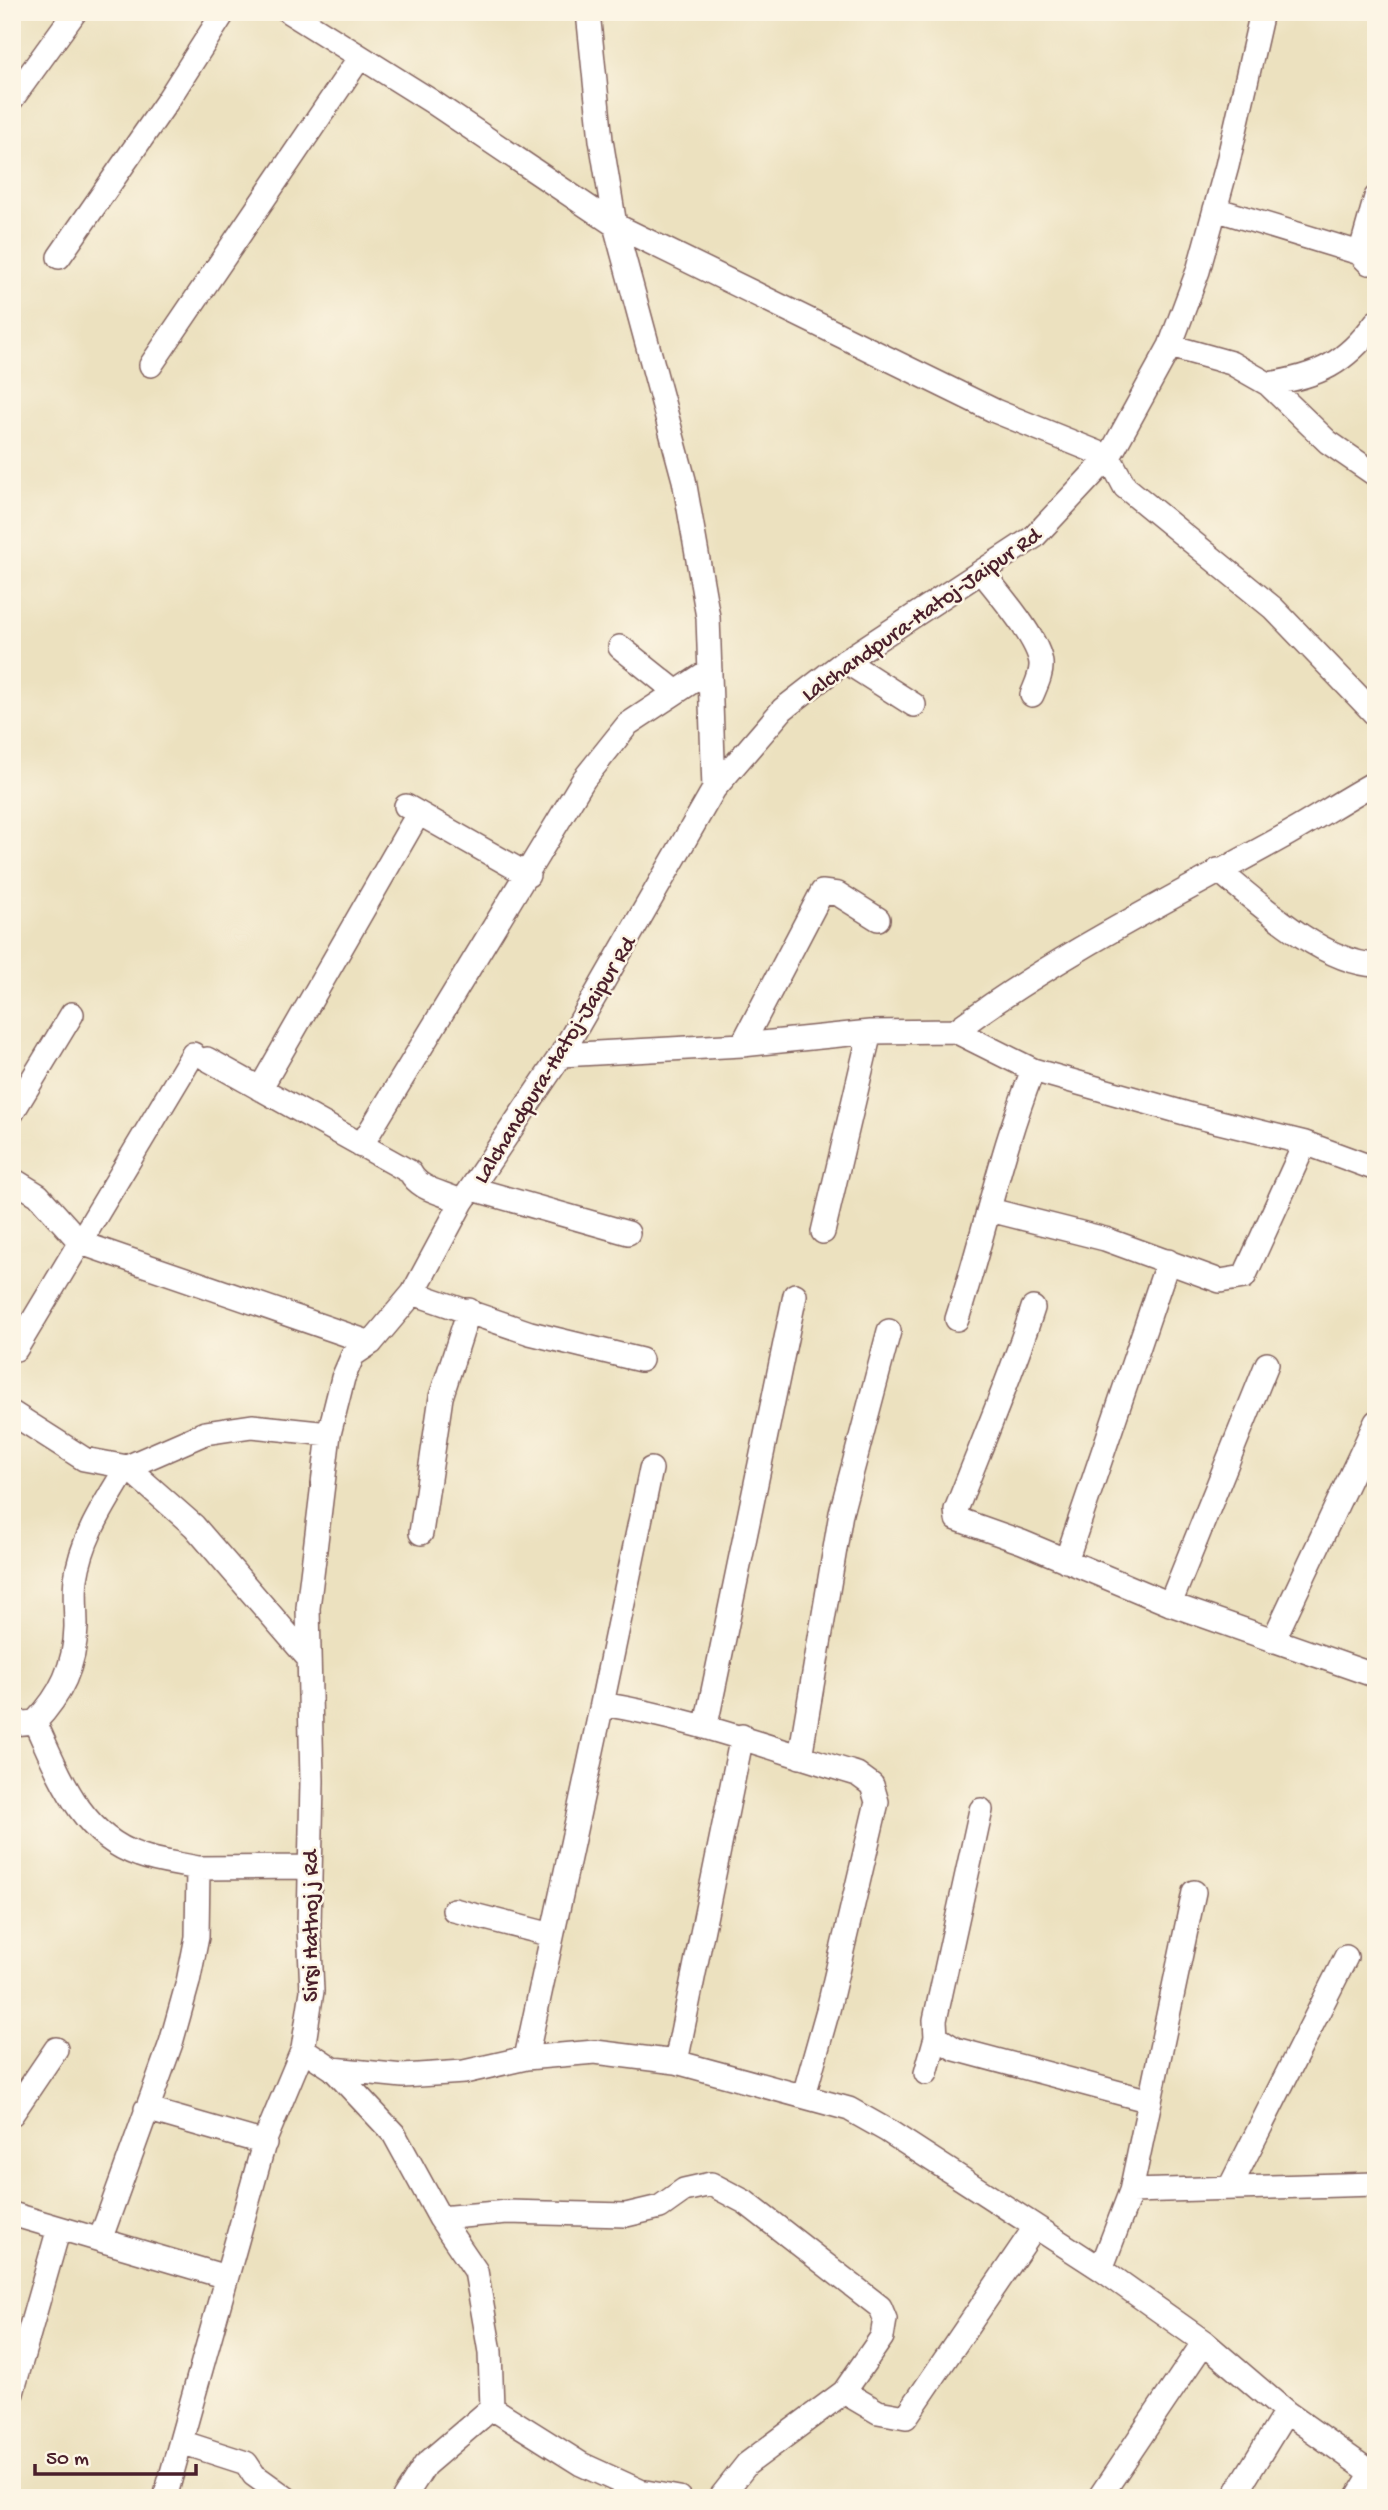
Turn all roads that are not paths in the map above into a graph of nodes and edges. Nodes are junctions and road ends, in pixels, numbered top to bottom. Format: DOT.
graph roads {
  1 [pos="75,12"];
  2 [pos="224,12"];
  3 [pos="289,12"];
  4 [pos="588,12"];
  5 [pos="1262,12"];
  6 [pos="360,57"];
  7 [pos="12,99"];
  8 [pos="1376,197"];
  9 [pos="1215,209"];
  10 [pos="615,225"];
  11 [pos="59,257"];
  12 [pos="1370,261"];
  13 [pos="1376,322"];
  14 [pos="1170,346"];
  15 [pos="151,365"];
  16 [pos="1268,384"];
  17 [pos="1109,457"];
  18 [pos="1376,475"];
  19 [pos="984,573"];
  20 [pos="620,647"];
  21 [pos="845,661"];
  22 [pos="710,670"];
  23 [pos="676,691"];
  24 [pos="1032,695"];
  25 [pos="915,705"];
  26 [pos="1376,716"];
  27 [pos="1376,782"];
  28 [pos="714,789"];
  29 [pos="1218,870"];
  30 [pos="528,875"];
  31 [pos="878,919"];
  32 [pos="1376,965"];
  33 [pos="72,1014"];
  34 [pos="955,1031"];
  35 [pos="870,1032"];
  36 [pos="742,1045"];
  37 [pos="561,1055"];
  38 [pos="1033,1070"];
  39 [pos="260,1089"];
  40 [pos="12,1113"];
  41 [pos="1305,1143"];
  42 [pos="361,1146"];
  43 [pos="1376,1169"];
  44 [pos="12,1179"];
  45 [pos="467,1195"];
  46 [pos="990,1210"];
  47 [pos="823,1232"];
  48 [pos="628,1233"];
  49 [pos="81,1243"];
  50 [pos="1168,1261"];
  51 [pos="413,1293"];
  52 [pos="795,1295"];
  53 [pos="1033,1308"];
  54 [pos="469,1310"];
  55 [pos="957,1318"];
  56 [pos="889,1331"];
  57 [pos="371,1343"];
  58 [pos="16,1349"];
  59 [pos="641,1360"];
  60 [pos="1267,1364"];
  61 [pos="343,1377"];
  62 [pos="12,1413"];
  63 [pos="1376,1422"];
  64 [pos="329,1434"];
  65 [pos="127,1467"];
  66 [pos="651,1469"];
  67 [pos="421,1533"];
  68 [pos="1066,1561"];
  69 [pos="1170,1604"];
  70 [pos="1273,1641"];
  71 [pos="309,1660"];
  72 [pos="1376,1676"];
  73 [pos="602,1704"];
  74 [pos="24,1723"];
  75 [pos="706,1725"];
  76 [pos="743,1736"];
  77 [pos="800,1757"];
  78 [pos="981,1810"];
  79 [pos="308,1867"];
  80 [pos="198,1868"];
  81 [pos="1194,1892"];
  82 [pos="454,1910"];
  83 [pos="552,1935"];
  84 [pos="1346,1957"];
  85 [pos="936,2037"];
  86 [pos="56,2049"];
  87 [pos="303,2049"];
  88 [pos="526,2058"];
  89 [pos="676,2062"];
  90 [pos="333,2069"];
  91 [pos="926,2073"];
  92 [pos="804,2095"];
  93 [pos="1150,2101"];
  94 [pos="146,2109"];
  95 [pos="12,2114"];
  96 [pos="265,2143"];
  97 [pos="1374,2181"];
  98 [pos="1230,2187"];
  99 [pos="1131,2192"];
  100 [pos="12,2214"];
  101 [pos="440,2218"];
  102 [pos="59,2228"];
  103 [pos="1034,2229"];
  104 [pos="100,2240"];
  105 [pos="1101,2269"];
  106 [pos="226,2277"];
  107 [pos="1204,2342"];
  108 [pos="844,2392"];
  109 [pos="12,2393"];
  110 [pos="492,2408"];
  111 [pos="1286,2413"];
  112 [pos="181,2442"];
  113 [pos="1374,2474"];
  114 [pos="633,2493"];
  115 [pos="165,2498"];
  116 [pos="286,2498"];
  117 [pos="404,2498"];
  118 [pos="679,2498"];
  119 [pos="720,2498"];
  120 [pos="1099,2498"];
  121 [pos="1233,2498"];
  122 [pos="1357,2498"];
  1 -- 7 [label="street"];
  2 -- 11 [label="street"];
  3 -- 6 [label="street"];
  4 -- 10 [label="street"];
  5 -- 9 [label="street, Lalchandpura-Hatoj-Jaipur Rd"];
  6 -- 10 [label="street"];
  6 -- 15 [label="street"];
  8 -- 12 [label="street"];
  9 -- 12 [label="street"];
  9 -- 14 [label="street, Lalchandpura-Hatoj-Jaipur Rd"];
  10 -- 17 [label="street"];
  10 -- 22 [label="street"];
  13 -- 16 [label="street"];
  14 -- 16 [label="street"];
  14 -- 17 [label="street, Lalchandpura-Hatoj-Jaipur Rd"];
  16 -- 18 [label="street"];
  17 -- 19 [label="street, Lalchandpura-Hatoj-Jaipur Rd"];
  17 -- 26 [label="street"];
  19 -- 21 [label="street, Lalchandpura-Hatoj-Jaipur Rd"];
  19 -- 24 [label="street"];
  20 -- 23 [label="street"];
  21 -- 25 [label="street"];
  21 -- 28 [label="street, Lalchandpura-Hatoj-Jaipur Rd"];
  22 -- 23 [label="street"];
  22 -- 28 [label="street"];
  23 -- 30 [label="street"];
  27 -- 29 [label="street"];
  28 -- 37 [label="street, Lalchandpura-Hatoj-Jaipur Rd"];
  29 -- 32 [label="street"];
  29 -- 34 [label="street"];
  30 -- 39 [label="street"];
  30 -- 42 [label="street"];
  31 -- 36 [label="street"];
  33 -- 40 [label="street"];
  34 -- 35 [label="street"];
  34 -- 38 [label="street"];
  35 -- 36 [label="street"];
  35 -- 47 [label="street"];
  36 -- 37 [label="street"];
  37 -- 45 [label="street, Lalchandpura-Hatoj-Jaipur Rd"];
  38 -- 41 [label="street"];
  38 -- 46 [label="street"];
  39 -- 42 [label="street"];
  39 -- 49 [label="street"];
  41 -- 43 [label="street"];
  41 -- 50 [label="street"];
  42 -- 45 [label="street"];
  44 -- 49 [label="street"];
  45 -- 48 [label="street"];
  45 -- 51 [label="street, Lalchandpura-Hatoj-Jaipur Rd"];
  46 -- 50 [label="street"];
  46 -- 55 [label="street"];
  49 -- 57 [label="street"];
  49 -- 58 [label="street"];
  50 -- 68 [label="street"];
  51 -- 54 [label="street"];
  51 -- 57 [label="street, Lalchandpura-Hatoj-Jaipur Rd"];
  52 -- 75 [label="street"];
  53 -- 68 [label="street"];
  54 -- 59 [label="street"];
  54 -- 67 [label="street"];
  56 -- 77 [label="street"];
  57 -- 61 [label="street, Lalchandpura-Hatoj-Jaipur Rd"];
  60 -- 69 [label="street"];
  61 -- 64 [label="street, Sirsi Hathoj j Rd"];
  62 -- 65 [label="street"];
  63 -- 70 [label="street"];
  64 -- 65 [label="street"];
  64 -- 71 [label="street, Sirsi Hathoj j Rd"];
  65 -- 71 [label="street"];
  65 -- 74 [label="street"];
  66 -- 73 [label="street"];
  68 -- 69 [label="street"];
  69 -- 70 [label="street"];
  70 -- 72 [label="street"];
  71 -- 79 [label="street, Sirsi Hathoj j Rd"];
  73 -- 75 [label="street"];
  73 -- 83 [label="street"];
  74 -- 80 [label="street"];
  75 -- 76 [label="street"];
  76 -- 77 [label="street"];
  76 -- 89 [label="street"];
  77 -- 92 [label="street"];
  78 -- 85 [label="street"];
  79 -- 80 [label="street"];
  79 -- 87 [label="street, Sirsi Hathoj j Rd"];
  80 -- 94 [label="street"];
  81 -- 93 [label="street"];
  82 -- 83 [label="street"];
  83 -- 88 [label="street"];
  84 -- 98 [label="street"];
  85 -- 91 [label="street"];
  85 -- 93 [label="street"];
  86 -- 95 [label="street"];
  87 -- 90 [label="street"];
  87 -- 96 [label="street, Sirsi Hathoj j Rd"];
  88 -- 89 [label="street"];
  88 -- 90 [label="street"];
  89 -- 92 [label="street"];
  90 -- 101 [label="street"];
  92 -- 103 [label="street"];
  93 -- 99 [label="street"];
  94 -- 96 [label="street"];
  94 -- 104 [label="street"];
  96 -- 106 [label="street, Sirsi Hathoj j Rd"];
  97 -- 98 [label="street"];
  98 -- 99 [label="street"];
  99 -- 105 [label="street"];
  100 -- 102 [label="street"];
  101 -- 108 [label="street"];
  101 -- 110 [label="street"];
  102 -- 104 [label="street"];
  102 -- 109 [label="street"];
  103 -- 105 [label="street"];
  103 -- 108 [label="street"];
  104 -- 106 [label="street"];
  105 -- 107 [label="street"];
  106 -- 112 [label="street, Sirsi Hathoj j Rd"];
  107 -- 111 [label="street"];
  107 -- 120 [label="street"];
  108 -- 119 [label="street"];
  110 -- 114 [label="street"];
  110 -- 117 [label="street"];
  111 -- 113 [label="street"];
  111 -- 121 [label="street"];
  112 -- 115 [label="street, Sirsi Hathoj j Rd"];
  112 -- 116 [label="street"];
  113 -- 122 [label="street"];
  114 -- 118 [label="street"];
}
